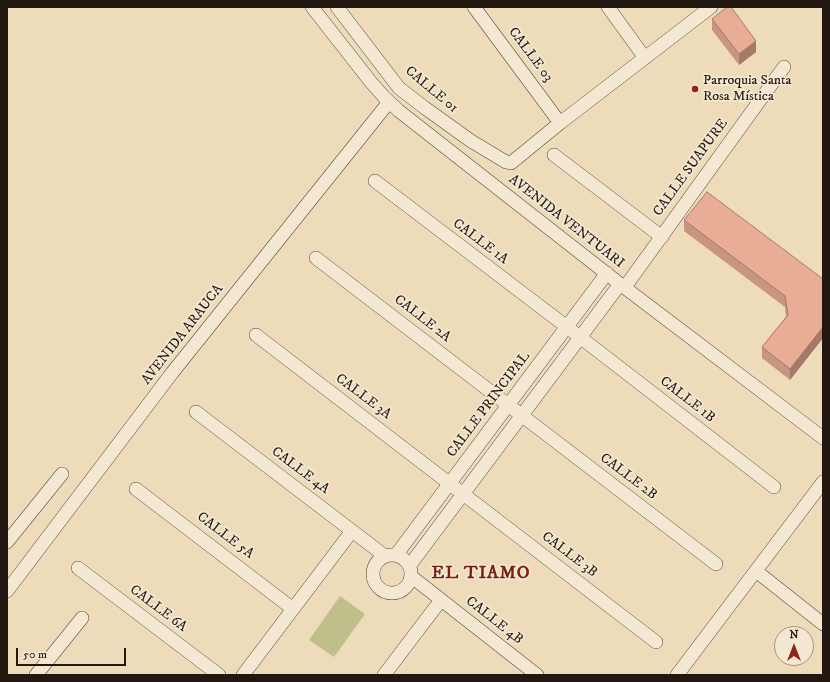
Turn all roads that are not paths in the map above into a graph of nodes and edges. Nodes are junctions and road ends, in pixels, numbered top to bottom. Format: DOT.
graph roads {
  1 [pos="312,7"];
  2 [pos="337,7"];
  3 [pos="474,7"];
  4 [pos="608,7"];
  5 [pos="711,7"];
  6 [pos="645,58"];
  7 [pos="784,67"];
  8 [pos="389,102"];
  9 [pos="560,123"];
  10 [pos="554,155"];
  11 [pos="375,181"];
  12 [pos="662,237"];
  13 [pos="316,258"];
  14 [pos="608,274"];
  15 [pos="623,285"];
  16 [pos="567,327"];
  17 [pos="256,335"];
  18 [pos="580,338"];
  19 [pos="508,406"];
  20 [pos="196,412"];
  21 [pos="521,416"];
  22 [pos="823,438"];
  23 [pos="62,474"];
  24 [pos="823,482"];
  25 [pos="450,483"];
  26 [pos="774,487"];
  27 [pos="136,489"];
  28 [pos="463,494"];
  29 [pos="352,531"];
  30 [pos="7,542"];
  31 [pos="390,556"];
  32 [pos="716,564"];
  33 [pos="78,568"];
  34 [pos="411,571"];
  35 [pos="756,571"];
  36 [pos="7,590"];
  37 [pos="441,600"];
  38 [pos="293,609"];
  39 [pos="82,618"];
  40 [pos="823,624"];
  41 [pos="656,642"];
  42 [pos="681,673"];
  43 [pos="36,675"];
  44 [pos="219,675"];
  45 [pos="243,675"];
  46 [pos="384,675"];
  47 [pos="537,675"];
  1 -- 8 [label="street, AVENIDA VENTUARI"];
  2 -- 9 [label="street, CALLE 01"];
  3 -- 9 [label="street, CALLE 03"];
  4 -- 6 [label="street"];
  5 -- 6 [label="street"];
  6 -- 9 [label="street"];
  7 -- 12 [label="street, CALLE SUAPURE"];
  8 -- 14 [label="street, AVENIDA VENTUARI"];
  8 -- 36 [label="street, AVENIDA ARAUCA"];
  10 -- 12 [label="street"];
  11 -- 16 [label="street, CALLE 1A"];
  12 -- 15 [label="street, CALLE SUAPURE"];
  13 -- 19 [label="street, CALLE 2A"];
  14 -- 15 [label="street, AVENIDA VENTUARI"];
  14 -- 16 [label="street, CALLE PRINCIPAL"];
  15 -- 18 [label="street"];
  15 -- 22 [label="street, AVENIDA VENTUARI"];
  16 -- 18 [label="street, CALLE 1A"];
  16 -- 19 [label="street, CALLE PRINCIPAL"];
  17 -- 25 [label="street, CALLE 3A"];
  18 -- 21 [label="street"];
  18 -- 26 [label="street, CALLE 1B"];
  19 -- 21 [label="street, CALLE 2A"];
  19 -- 25 [label="street, CALLE PRINCIPAL"];
  20 -- 29 [label="street, CALLE 4A"];
  21 -- 28 [label="street"];
  21 -- 32 [label="street, CALLE 2B"];
  23 -- 30 [label="street"];
  24 -- 35 [label="street"];
  25 -- 28 [label="street, CALLE 3A"];
  25 -- 31 [label="street, CALLE PRINCIPAL"];
  27 -- 38 [label="street, CALLE 5A"];
  28 -- 34 [label="street"];
  28 -- 41 [label="street, CALLE 3B"];
  29 -- 31 [label="street, CALLE 4A"];
  29 -- 38 [label="street"];
  31 -- 34 [label="street"];
  31 -- 34 [label="street"];
  33 -- 44 [label="street, CALLE 6A"];
  34 -- 37 [label="street, CALLE 4B"];
  35 -- 40 [label="street"];
  35 -- 42 [label="street"];
  37 -- 46 [label="street"];
  37 -- 47 [label="street, CALLE 4B"];
  38 -- 45 [label="street"];
  39 -- 43 [label="street"];
}
